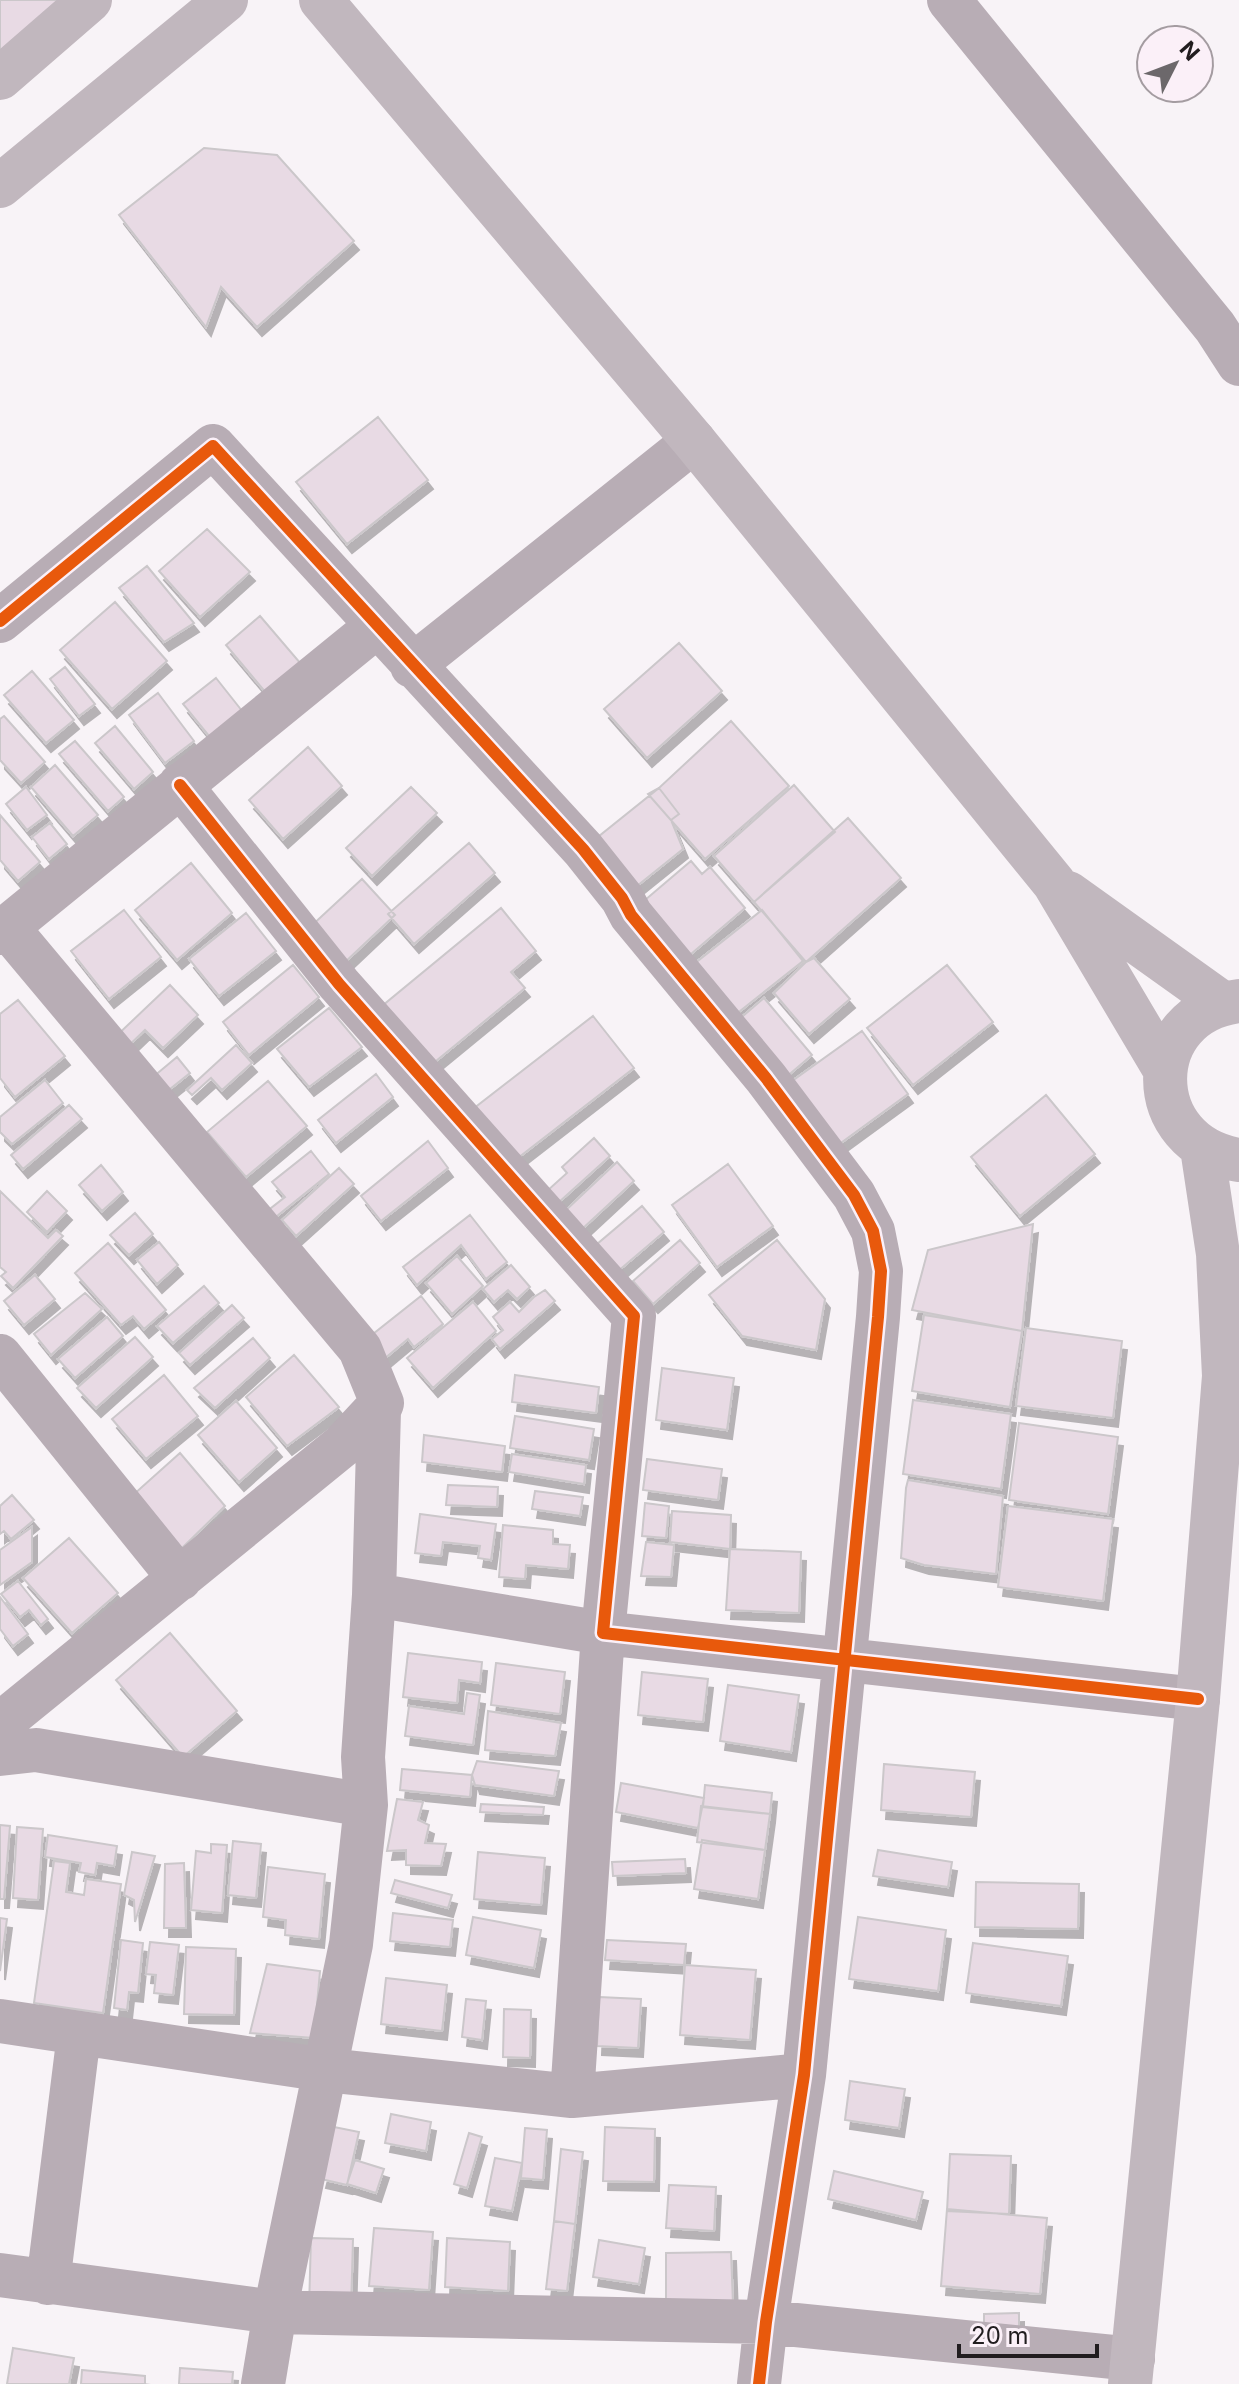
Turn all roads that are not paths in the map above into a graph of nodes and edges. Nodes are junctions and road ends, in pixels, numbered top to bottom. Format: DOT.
graph roads {
  1 [pos="90,0"];
  2 [pos="226,0"];
  3 [pos="321,0"];
  4 [pos="949,0"];
  5 [pos="0,78"];
  6 [pos="0,186"];
  7 [pos="1239,364"];
  8 [pos="694,441"];
  9 [pos="0,621"];
  10 [pos="377,626"];
  11 [pos="412,666"];
  12 [pos="180,785"];
  13 [pos="1054,883"];
  14 [pos="3,930"];
  15 [pos="1231,1002"];
  16 [pos="1165,1070"];
  17 [pos="1221,1154"];
  18 [pos="1239,1322"];
  19 [pos="0,1356"];
  20 [pos="1224,1376"];
  21 [pos="382,1403"];
  22 [pos="180,1579"];
  23 [pos="374,1595"];
  24 [pos="603,1633"];
  25 [pos="843,1661"];
  26 [pos="1198,1699"];
  27 [pos="0,1724"];
  28 [pos="0,1754"];
  29 [pos="366,1805"];
  30 [pos="0,2021"];
  31 [pos="79,2034"];
  32 [pos="326,2070"];
  33 [pos="804,2075"];
  34 [pos="572,2096"];
  35 [pos="0,2275"];
  36 [pos="48,2283"];
  37 [pos="275,2312"];
  38 [pos="766,2322"];
  39 [pos="1131,2372"];
  40 [pos="263,2384"];
  41 [pos="759,2384"];
  1 -- 5 [label="main road"];
  2 -- 6 [label="main road"];
  3 -- 8 [label="main road"];
  4 -- 7 [label="street"];
  8 -- 11 [label="street"];
  8 -- 13 [label="main road"];
  9 -- 10 [label="street"];
  10 -- 11 [label="street"];
  10 -- 12 [label="street"];
  11 -- 25 [label="street"];
  12 -- 14 [label="street"];
  12 -- 24 [label="street"];
  13 -- 15 [label="main road"];
  13 -- 16 [label="main road"];
  14 -- 21 [label="street"];
  15 -- 16 [label="main road"];
  16 -- 17 [label="main road"];
  17 -- 20 [label="main road"];
  18 -- 20 [label="main road"];
  19 -- 22 [label="street"];
  20 -- 26 [label="main road"];
  21 -- 22 [label="street"];
  21 -- 23 [label="street"];
  22 -- 27 [label="street"];
  23 -- 24 [label="street"];
  23 -- 29 [label="street"];
  24 -- 25 [label="street"];
  24 -- 34 [label="street"];
  25 -- 26 [label="street"];
  25 -- 33 [label="street"];
  26 -- 39 [label="main road"];
  28 -- 29 [label="street"];
  29 -- 32 [label="street"];
  30 -- 31 [label="street"];
  31 -- 32 [label="street"];
  31 -- 36 [label="street"];
  32 -- 34 [label="street"];
  32 -- 37 [label="street"];
  33 -- 34 [label="street"];
  33 -- 38 [label="street"];
  35 -- 36 [label="street"];
  36 -- 37 [label="street"];
  37 -- 38 [label="street"];
  37 -- 40 [label="street"];
  38 -- 39 [label="street"];
  38 -- 41 [label="street"];
}
